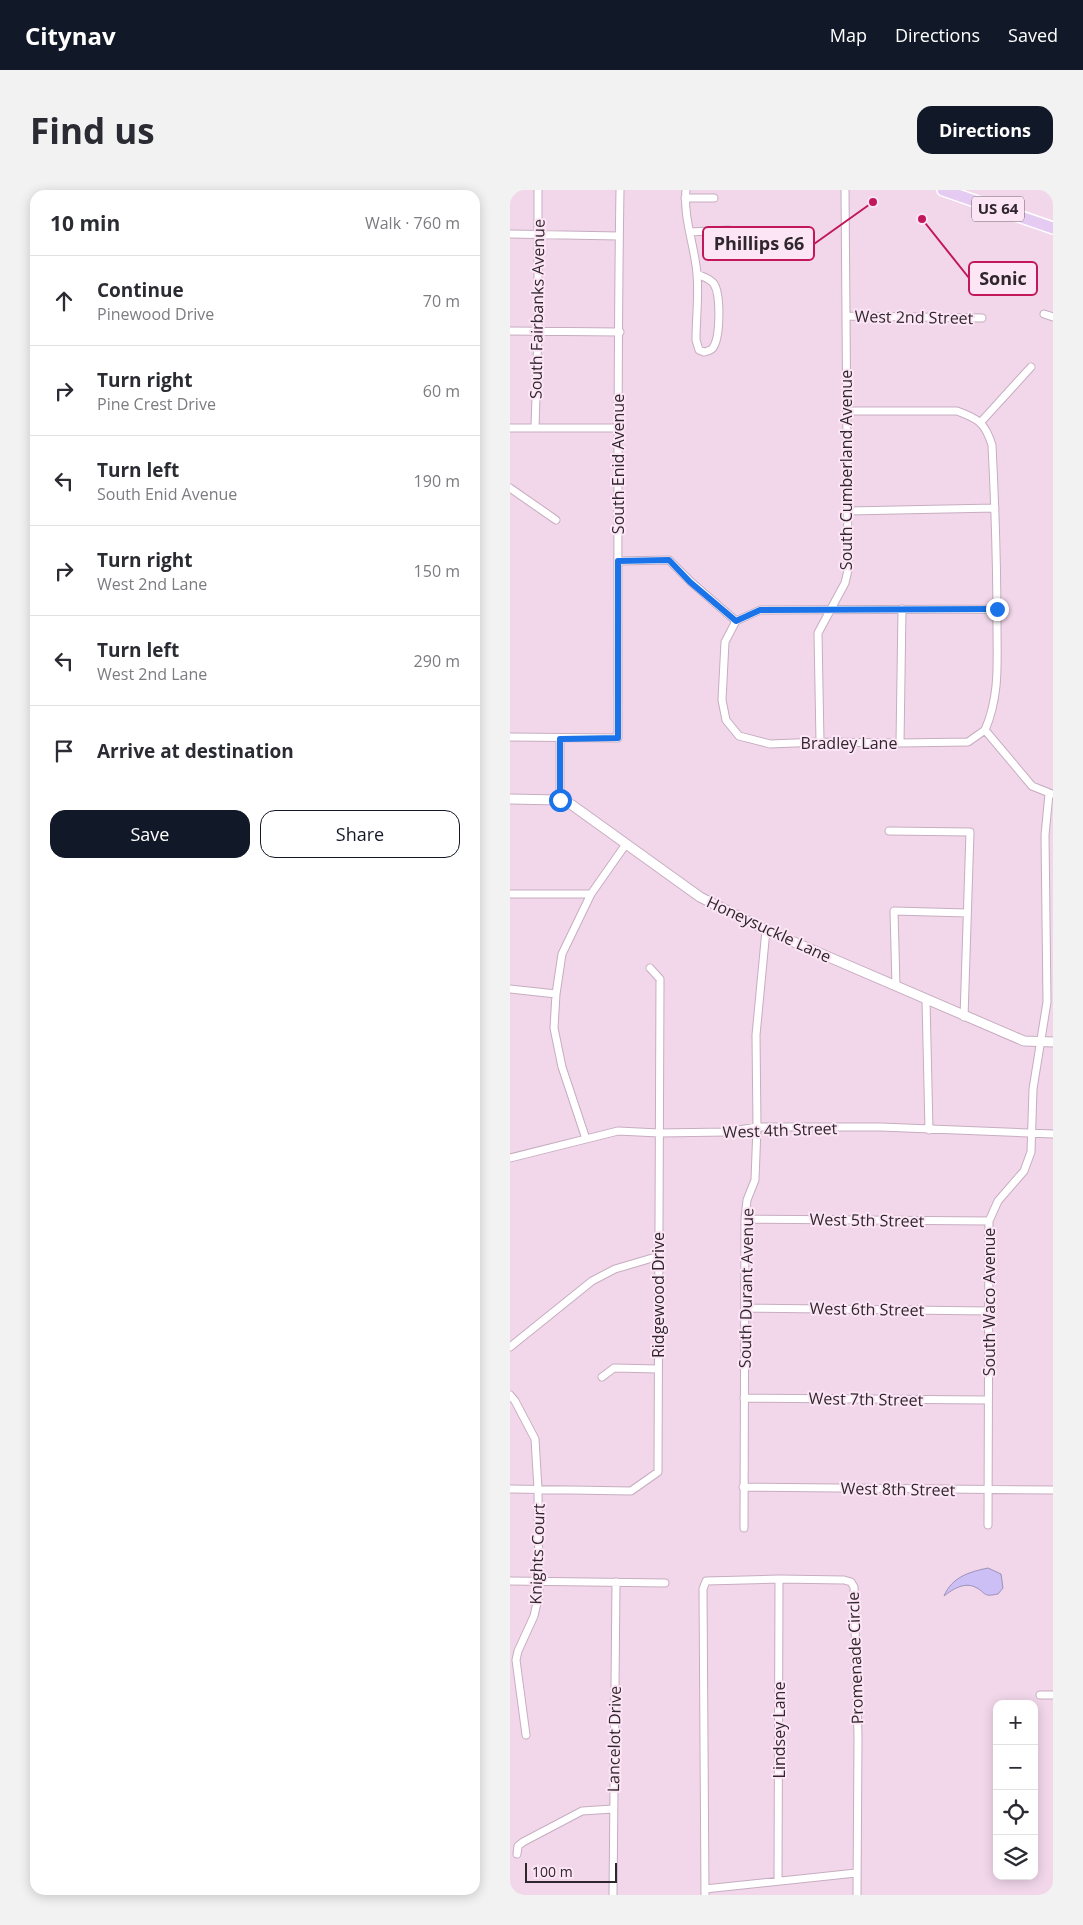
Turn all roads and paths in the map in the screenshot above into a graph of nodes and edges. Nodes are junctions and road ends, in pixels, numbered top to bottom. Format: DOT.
graph roads {
  1 [pos="538,190"];
  2 [pos="620,190"];
  3 [pos="845,190"];
  4 [pos="943,190"];
  5 [pos="686,194"];
  6 [pos="714,198"];
  7 [pos="1053,228"];
  8 [pos="728,230"];
  9 [pos="690,232"];
  10 [pos="510,234"];
  11 [pos="538,234"];
  12 [pos="620,236"];
  13 [pos="697,274"];
  14 [pos="1044,314"];
  15 [pos="846,316"];
  16 [pos="1053,317"];
  17 [pos="982,318"];
  18 [pos="510,331"];
  19 [pos="538,331"];
  20 [pos="620,332"];
  21 [pos="1031,367"];
  22 [pos="847,411"];
  23 [pos="980,423"];
  24 [pos="510,428"];
  25 [pos="535,428"];
  26 [pos="617,428"];
  27 [pos="510,488"];
  28 [pos="995,508"];
  29 [pos="848,511"];
  30 [pos="556,520"];
  31 [pos="618,561"];
  32 [pos="902,609"];
  33 [pos="997,609"];
  34 [pos="832,610"];
  35 [pos="736,621"];
  36 [pos="985,730"];
  37 [pos="510,737"];
  38 [pos="560,739"];
  39 [pos="820,742"];
  40 [pos="900,743"];
  41 [pos="1051,794"];
  42 [pos="510,799"];
  43 [pos="560,800"];
  44 [pos="889,831"];
  45 [pos="626,844"];
  46 [pos="510,894"];
  47 [pos="591,894"];
  48 [pos="967,913"];
  49 [pos="766,930"];
  50 [pos="650,968"];
  51 [pos="896,986"];
  52 [pos="510,990"];
  53 [pos="556,994"];
  54 [pos="926,1000"];
  55 [pos="964,1017"];
  56 [pos="1041,1042"];
  57 [pos="1053,1042"];
  58 [pos="758,1127"];
  59 [pos="929,1130"];
  60 [pos="659,1133"];
  61 [pos="1053,1134"];
  62 [pos="1031,1135"];
  63 [pos="586,1139"];
  64 [pos="510,1158"];
  65 [pos="745,1219"];
  66 [pos="988,1221"];
  67 [pos="659,1256"];
  68 [pos="745,1308"];
  69 [pos="989,1311"];
  70 [pos="510,1347"];
  71 [pos="658,1369"];
  72 [pos="602,1376"];
  73 [pos="510,1395"];
  74 [pos="744,1398"];
  75 [pos="988,1400"];
  76 [pos="743,1487"];
  77 [pos="510,1489"];
  78 [pos="538,1489"];
  79 [pos="988,1490"];
  80 [pos="1053,1490"];
  81 [pos="988,1525"];
  82 [pos="744,1528"];
  83 [pos="779,1579"];
  84 [pos="510,1582"];
  85 [pos="539,1582"];
  86 [pos="616,1582"];
  87 [pos="665,1583"];
  88 [pos="1040,1695"];
  89 [pos="1053,1695"];
  90 [pos="526,1735"];
  91 [pos="613,1809"];
  92 [pos="517,1854"];
  93 [pos="856,1873"];
  94 [pos="778,1881"];
  95 [pos="705,1892"];
  96 [pos="613,1895"];
  97 [pos="857,1895"];
  1 -- 11 [label="street, South Fairbanks Avenue"];
  2 -- 12 [label="street, South Enid Avenue"];
  3 -- 15 [label="street, South Cumberland Avenue"];
  4 -- 7 [label="main road, US 64"];
  5 -- 6 [label="street"];
  5 -- 9 [label="street"];
  8 -- 9 [label="street"];
  9 -- 13 [label="street"];
  10 -- 11 [label="street"];
  11 -- 12 [label="street"];
  11 -- 19 [label="street, South Fairbanks Avenue"];
  12 -- 20 [label="street, South Enid Avenue"];
  13 -- 13 [label="street"];
  14 -- 16 [label="street"];
  15 -- 17 [label="street, West 2nd Street"];
  15 -- 22 [label="street, South Cumberland Avenue"];
  18 -- 19 [label="street"];
  19 -- 20 [label="street"];
  19 -- 25 [label="street, South Fairbanks Avenue"];
  20 -- 26 [label="street, South Enid Avenue"];
  21 -- 23 [label="street"];
  22 -- 23 [label="street"];
  22 -- 29 [label="street, South Cumberland Avenue"];
  23 -- 28 [label="street"];
  24 -- 25 [label="street"];
  25 -- 26 [label="street"];
  26 -- 31 [label="street, South Enid Avenue"];
  27 -- 30 [label="street"];
  28 -- 29 [label="street"];
  28 -- 33 [label="street"];
  29 -- 34 [label="street, South Cumberland Avenue"];
  31 -- 35 [label="street"];
  31 -- 38 [label="street, South Enid Avenue"];
  32 -- 33 [label="street"];
  32 -- 34 [label="street"];
  32 -- 40 [label="street"];
  33 -- 36 [label="street"];
  34 -- 35 [label="street"];
  34 -- 39 [label="street, South Cumberland Avenue"];
  35 -- 39 [label="street, Bradley Lane"];
  36 -- 40 [label="street, Bradley Lane"];
  36 -- 41 [label="street"];
  37 -- 38 [label="street"];
  38 -- 43 [label="street"];
  39 -- 40 [label="street, Bradley Lane"];
  41 -- 56 [label="street, South Waco Avenue"];
  42 -- 43 [label="street, Honeysuckle Lane"];
  43 -- 45 [label="street, Honeysuckle Lane"];
  44 -- 48 [label="street"];
  45 -- 47 [label="street"];
  45 -- 49 [label="street, Honeysuckle Lane"];
  46 -- 47 [label="street"];
  47 -- 53 [label="street"];
  48 -- 51 [label="street"];
  48 -- 55 [label="street"];
  49 -- 51 [label="street, Honeysuckle Lane"];
  49 -- 58 [label="street, South Durant Avenue"];
  50 -- 60 [label="street, Ridgewood Drive"];
  51 -- 54 [label="street, Honeysuckle Lane"];
  52 -- 53 [label="street"];
  53 -- 63 [label="street"];
  54 -- 55 [label="street, Honeysuckle Lane"];
  54 -- 59 [label="street"];
  55 -- 56 [label="street, Honeysuckle Lane"];
  56 -- 57 [label="street, Honeysuckle Lane"];
  56 -- 62 [label="street, South Waco Avenue"];
  58 -- 59 [label="street, West 4th Street"];
  58 -- 60 [label="street, West 4th Street"];
  58 -- 65 [label="street, South Durant Avenue"];
  59 -- 62 [label="street, West 4th Street"];
  60 -- 63 [label="street, West 4th Street"];
  60 -- 67 [label="street, Ridgewood Drive"];
  61 -- 62 [label="street, West 4th Street"];
  62 -- 66 [label="street, South Waco Avenue"];
  63 -- 64 [label="street, West 4th Street"];
  65 -- 66 [label="street, West 5th Street"];
  65 -- 68 [label="street, South Durant Avenue"];
  66 -- 69 [label="street, South Waco Avenue"];
  67 -- 70 [label="street"];
  67 -- 71 [label="street, Ridgewood Drive"];
  68 -- 69 [label="street, West 6th Street"];
  68 -- 74 [label="street, South Durant Avenue"];
  69 -- 75 [label="street, South Waco Avenue"];
  71 -- 72 [label="street"];
  71 -- 78 [label="street, Ridgewood Drive"];
  73 -- 78 [label="street, Knights Court"];
  74 -- 75 [label="street, West 7th Street"];
  74 -- 76 [label="street, South Durant Avenue"];
  75 -- 79 [label="street, South Waco Avenue"];
  76 -- 79 [label="street, West 8th Street"];
  76 -- 82 [label="street, South Durant Avenue"];
  77 -- 78 [label="street, Ridgewood Drive"];
  78 -- 85 [label="street, Knights Court"];
  79 -- 80 [label="street, West 8th Street"];
  79 -- 81 [label="street, South Waco Avenue"];
  83 -- 93 [label="street, Promenade Circle"];
  83 -- 94 [label="street, Lindsey Lane"];
  83 -- 95 [label="street, Promenade Circle"];
  84 -- 85 [label="street"];
  85 -- 86 [label="street"];
  85 -- 90 [label="street, Knights Court"];
  86 -- 87 [label="street"];
  86 -- 91 [label="street, Lancelot Drive"];
  88 -- 89 [label="street"];
  91 -- 92 [label="street"];
  91 -- 96 [label="street, Lancelot Drive"];
  93 -- 94 [label="street"];
  93 -- 97 [label="street, Promenade Circle"];
  94 -- 95 [label="street"];
}
